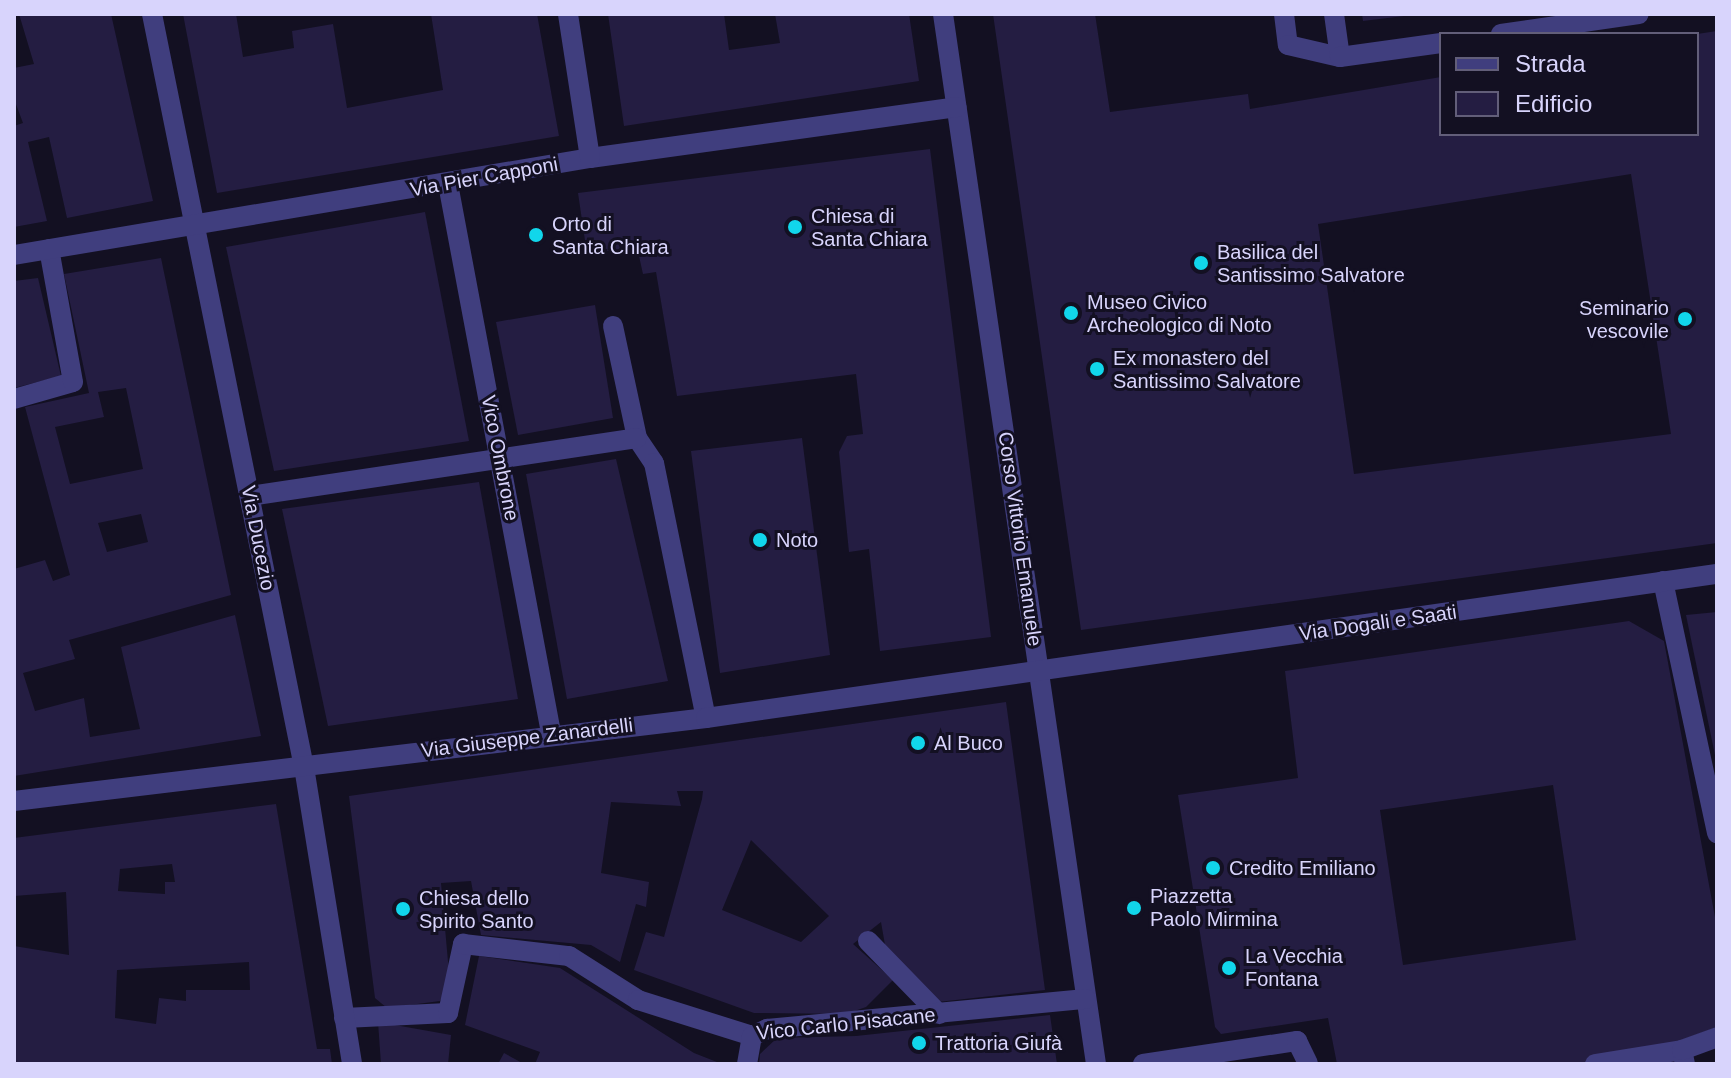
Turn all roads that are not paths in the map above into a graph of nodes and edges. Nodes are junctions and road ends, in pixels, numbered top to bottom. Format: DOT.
graph roads {
  1 [pos="152,14"];
  2 [pos="568,14"];
  3 [pos="943,14"];
  4 [pos="1284,14"];
  5 [pos="1334,14"];
  6 [pos="1639,14"];
  7 [pos="1515,32"];
  8 [pos="1439,43"];
  9 [pos="1340,57"];
  10 [pos="956,107"];
  11 [pos="590,158"];
  12 [pos="448,184"];
  13 [pos="195,227"];
  14 [pos="49,249"];
  15 [pos="14,255"];
  16 [pos="613,326"];
  17 [pos="14,399"];
  18 [pos="637,438"];
  19 [pos="499,456"];
  20 [pos="250,496"];
  21 [pos="1717,574"];
  22 [pos="1663,581"];
  23 [pos="1039,671"];
  24 [pos="706,718"];
  25 [pos="551,733"];
  26 [pos="304,767"];
  27 [pos="14,801"];
  28 [pos="1717,833"];
  29 [pos="868,941"];
  30 [pos="1086,999"];
  31 [pos="939,1014"];
  32 [pos="344,1018"];
  33 [pos="752,1036"];
  34 [pos="1717,1037"];
  35 [pos="1684,1057"];
  36 [pos="352,1064"];
  37 [pos="747,1064"];
  38 [pos="1096,1064"];
  39 [pos="1143,1064"];
  40 [pos="1308,1064"];
  41 [pos="1595,1064"];
  1 -- 13 [label="street, Via Ducezio"];
  2 -- 11 [label="street"];
  3 -- 10 [label="street, Corso Vittorio Emanuele"];
  4 -- 9 [label="street"];
  5 -- 9 [label="street"];
  6 -- 7 [label="street"];
  8 -- 9 [label="street"];
  10 -- 11 [label="street, Via Pier Capponi"];
  10 -- 23 [label="street, Corso Vittorio Emanuele"];
  11 -- 12 [label="street, Via Pier Capponi"];
  12 -- 13 [label="street, Via Pier Capponi"];
  12 -- 19 [label="street, Vico Ombrone"];
  13 -- 14 [label="street, Via Pier Capponi"];
  13 -- 20 [label="street, Via Ducezio"];
  14 -- 15 [label="street, Via Pier Capponi"];
  14 -- 17 [label="street"];
  16 -- 18 [label="street"];
  18 -- 19 [label="street"];
  18 -- 24 [label="street"];
  19 -- 20 [label="street"];
  19 -- 25 [label="street, Vico Ombrone"];
  20 -- 26 [label="street, Via Ducezio"];
  21 -- 22 [label="street, Via Dogali e Saati"];
  22 -- 23 [label="street, Via Dogali e Saati"];
  22 -- 28 [label="street"];
  23 -- 24 [label="street, Via Giuseppe Zanardelli"];
  23 -- 30 [label="street, Corso Vittorio Emanuele"];
  24 -- 25 [label="street, Via Giuseppe Zanardelli"];
  25 -- 26 [label="street, Via Giuseppe Zanardelli"];
  26 -- 27 [label="street, Via Giuseppe Zanardelli"];
  26 -- 32 [label="street, Via Ducezio"];
  29 -- 31 [label="street"];
  30 -- 31 [label="street, Vico Carlo Pisacane"];
  30 -- 38 [label="street, Corso Vittorio Emanuele"];
  31 -- 33 [label="street, Vico Carlo Pisacane"];
  32 -- 33 [label="street, Vico Carlo Pisacane"];
  32 -- 36 [label="street, Via Ducezio"];
  33 -- 37 [label="street"];
  34 -- 35 [label="street"];
  35 -- 41 [label="street"];
  39 -- 40 [label="street"];
}
